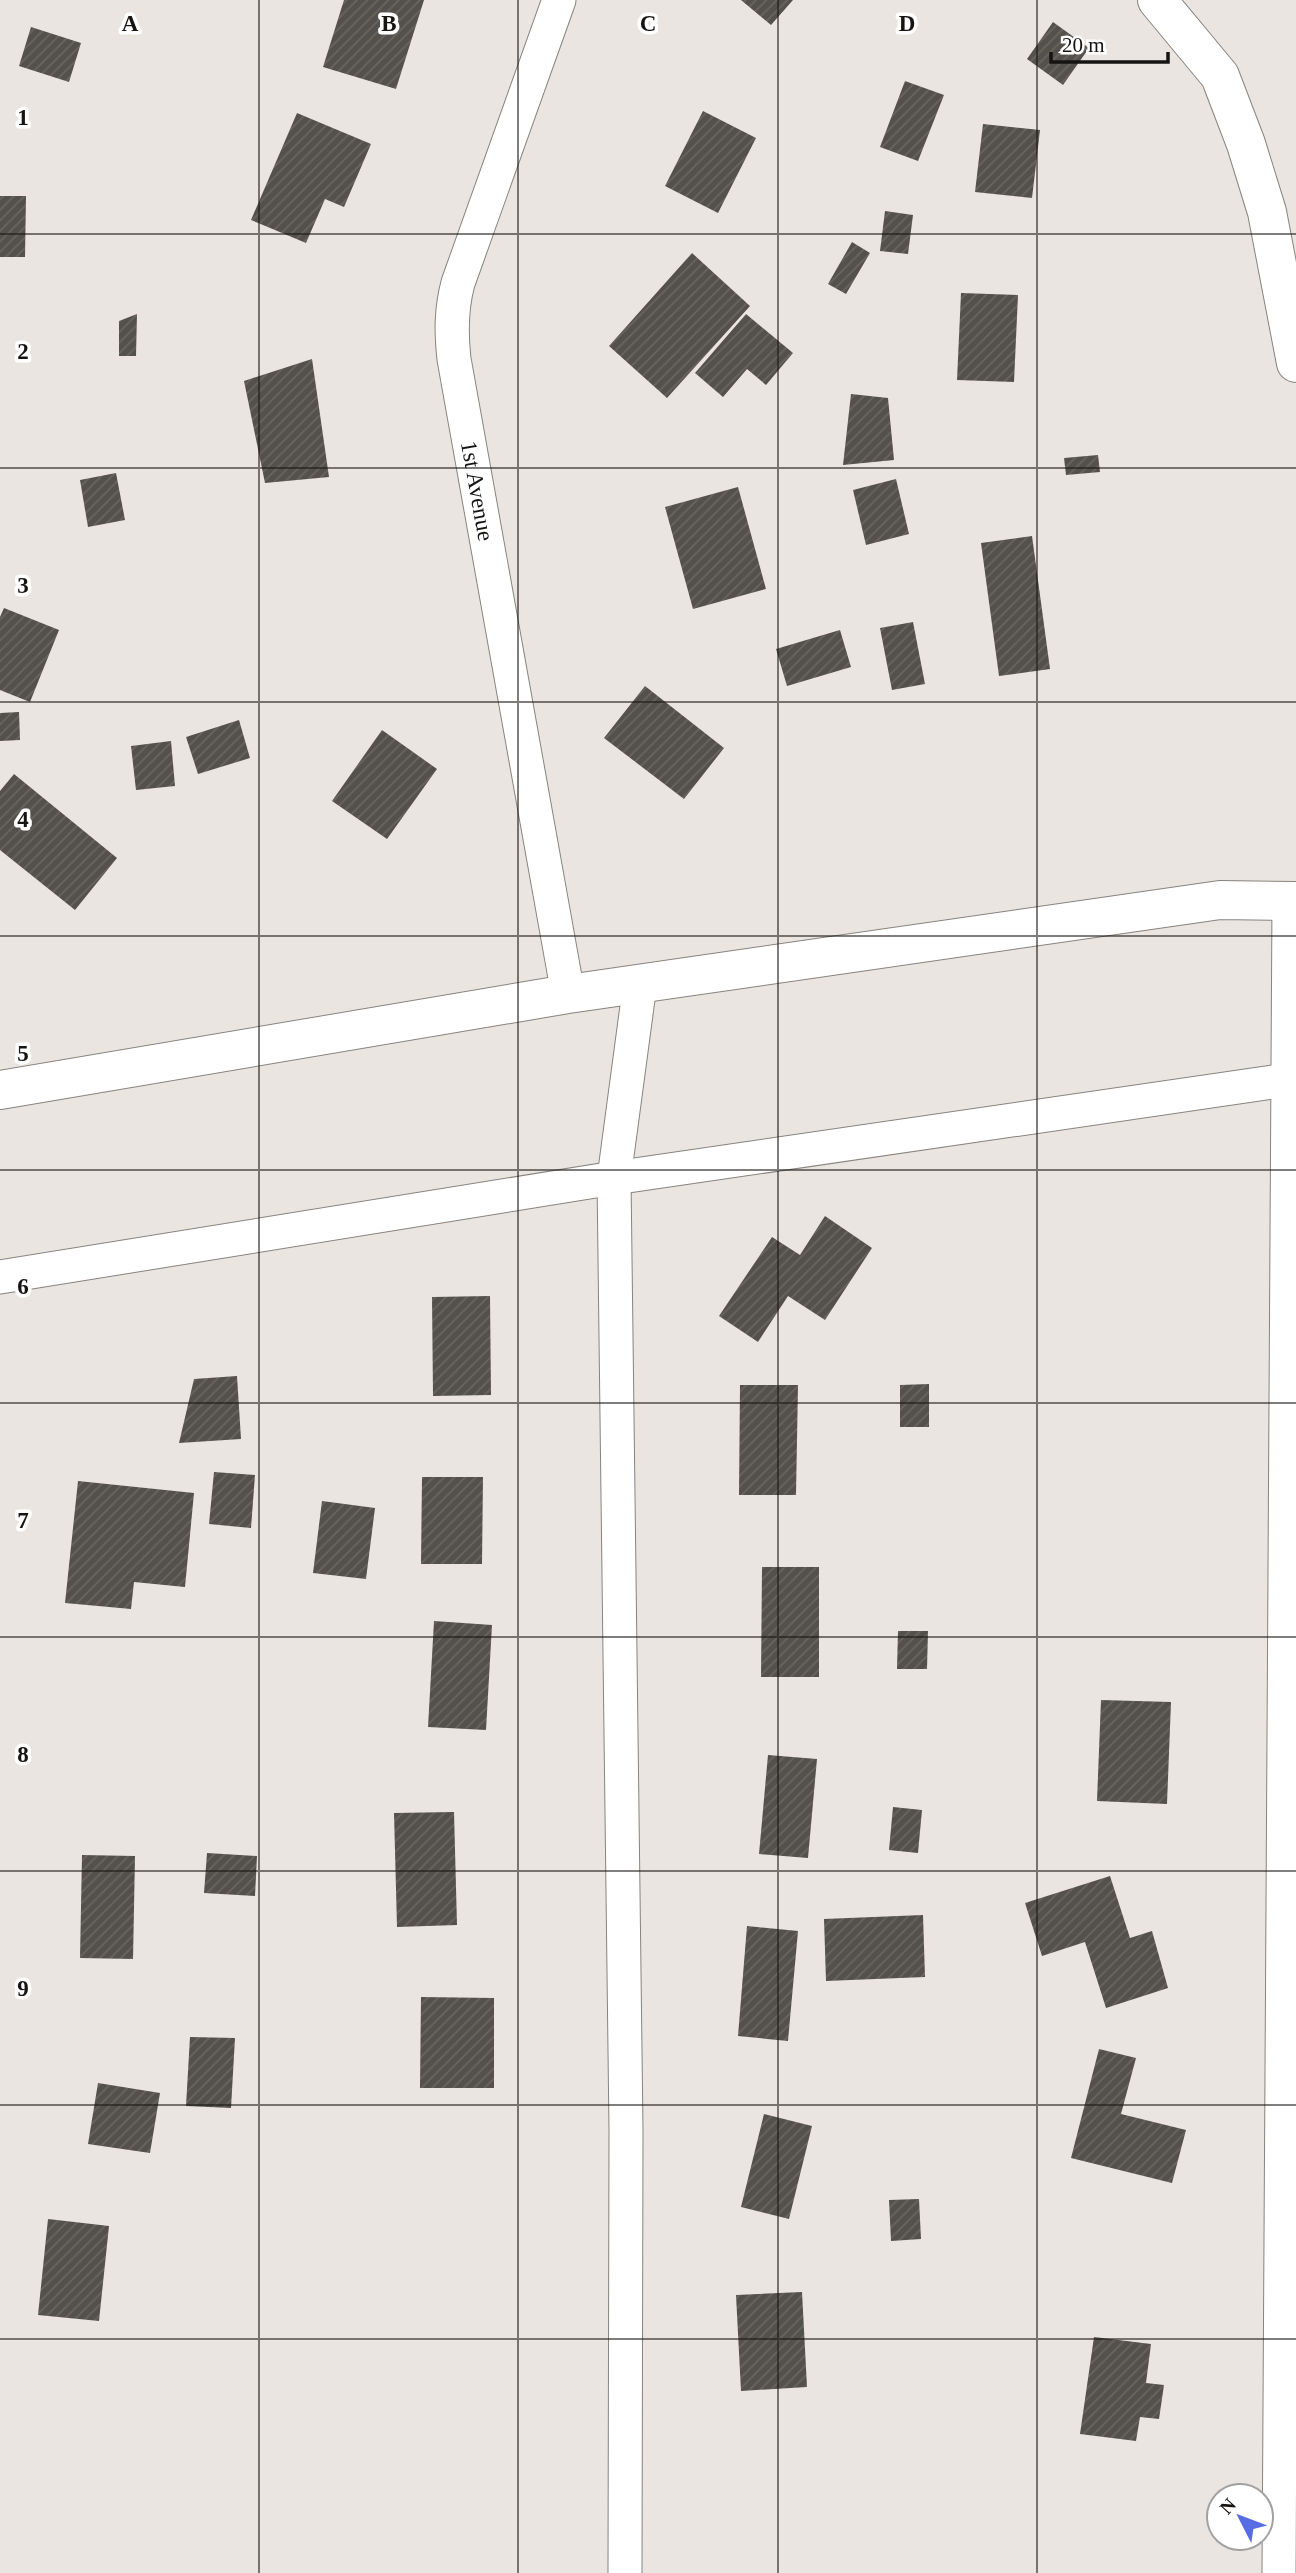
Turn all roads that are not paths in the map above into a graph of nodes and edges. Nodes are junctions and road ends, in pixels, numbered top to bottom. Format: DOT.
graph roads {
  1 [pos="559,0"];
  2 [pos="1157,0"];
  3 [pos="1296,363"];
  4 [pos="1292,901"];
  5 [pos="640,984"];
  6 [pos="568,994"];
  7 [pos="1287,1080"];
  8 [pos="0,1090"];
  9 [pos="614,1178"];
  10 [pos="0,1277"];
  11 [pos="625,2573"];
  12 [pos="1279,2573"];
  1 -- 6 [label="street, 1st Avenue"];
  2 -- 3 [label="main road"];
  4 -- 5 [label="main road"];
  4 -- 7 [label="street"];
  5 -- 6 [label="main road"];
  5 -- 9 [label="street"];
  6 -- 8 [label="main road"];
  7 -- 9 [label="street"];
  7 -- 12 [label="street"];
  9 -- 10 [label="street"];
  9 -- 11 [label="street"];
}
